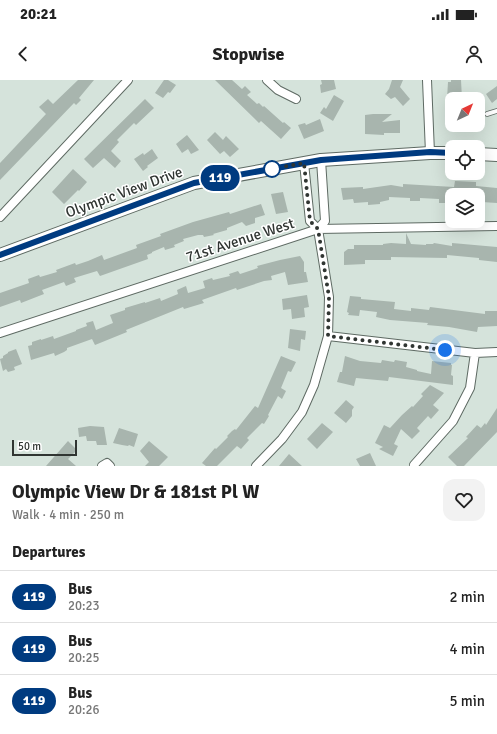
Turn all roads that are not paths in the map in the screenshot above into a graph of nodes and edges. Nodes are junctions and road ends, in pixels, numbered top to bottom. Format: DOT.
graph roads {
  1 [pos="128,80"];
  2 [pos="267,80"];
  3 [pos="426,80"];
  4 [pos="296,99"];
  5 [pos="497,112"];
  6 [pos="487,114"];
  7 [pos="430,152"];
  8 [pos="445,153"];
  9 [pos="485,154"];
  10 [pos="497,155"];
  11 [pos="321,160"];
  12 [pos="304,163"];
  13 [pos="0,217"];
  14 [pos="497,226"];
  15 [pos="318,229"];
  16 [pos="0,255"];
  17 [pos="0,333"];
  18 [pos="328,336"];
  19 [pos="497,352"];
  20 [pos="475,353"];
  21 [pos="414,465"];
  22 [pos="256,466"];
  1 -- 13 [label="street"];
  2 -- 4 [label="street"];
  3 -- 7 [label="street"];
  5 -- 6 [label="lane"];
  7 -- 8 [label="main road, Olympic View Drive"];
  7 -- 11 [label="main road, Olympic View Drive"];
  9 -- 10 [label="main road"];
  11 -- 12 [label="main road, Olympic View Drive"];
  11 -- 15 [label="street"];
  12 -- 15 [label="street"];
  12 -- 16 [label="main road, Olympic View Drive"];
  14 -- 15 [label="street, 71st Avenue West"];
  15 -- 17 [label="street, 71st Avenue West"];
  15 -- 18 [label="street"];
  18 -- 20 [label="street"];
  18 -- 22 [label="street"];
  19 -- 20 [label="street"];
  20 -- 21 [label="street"];
}
